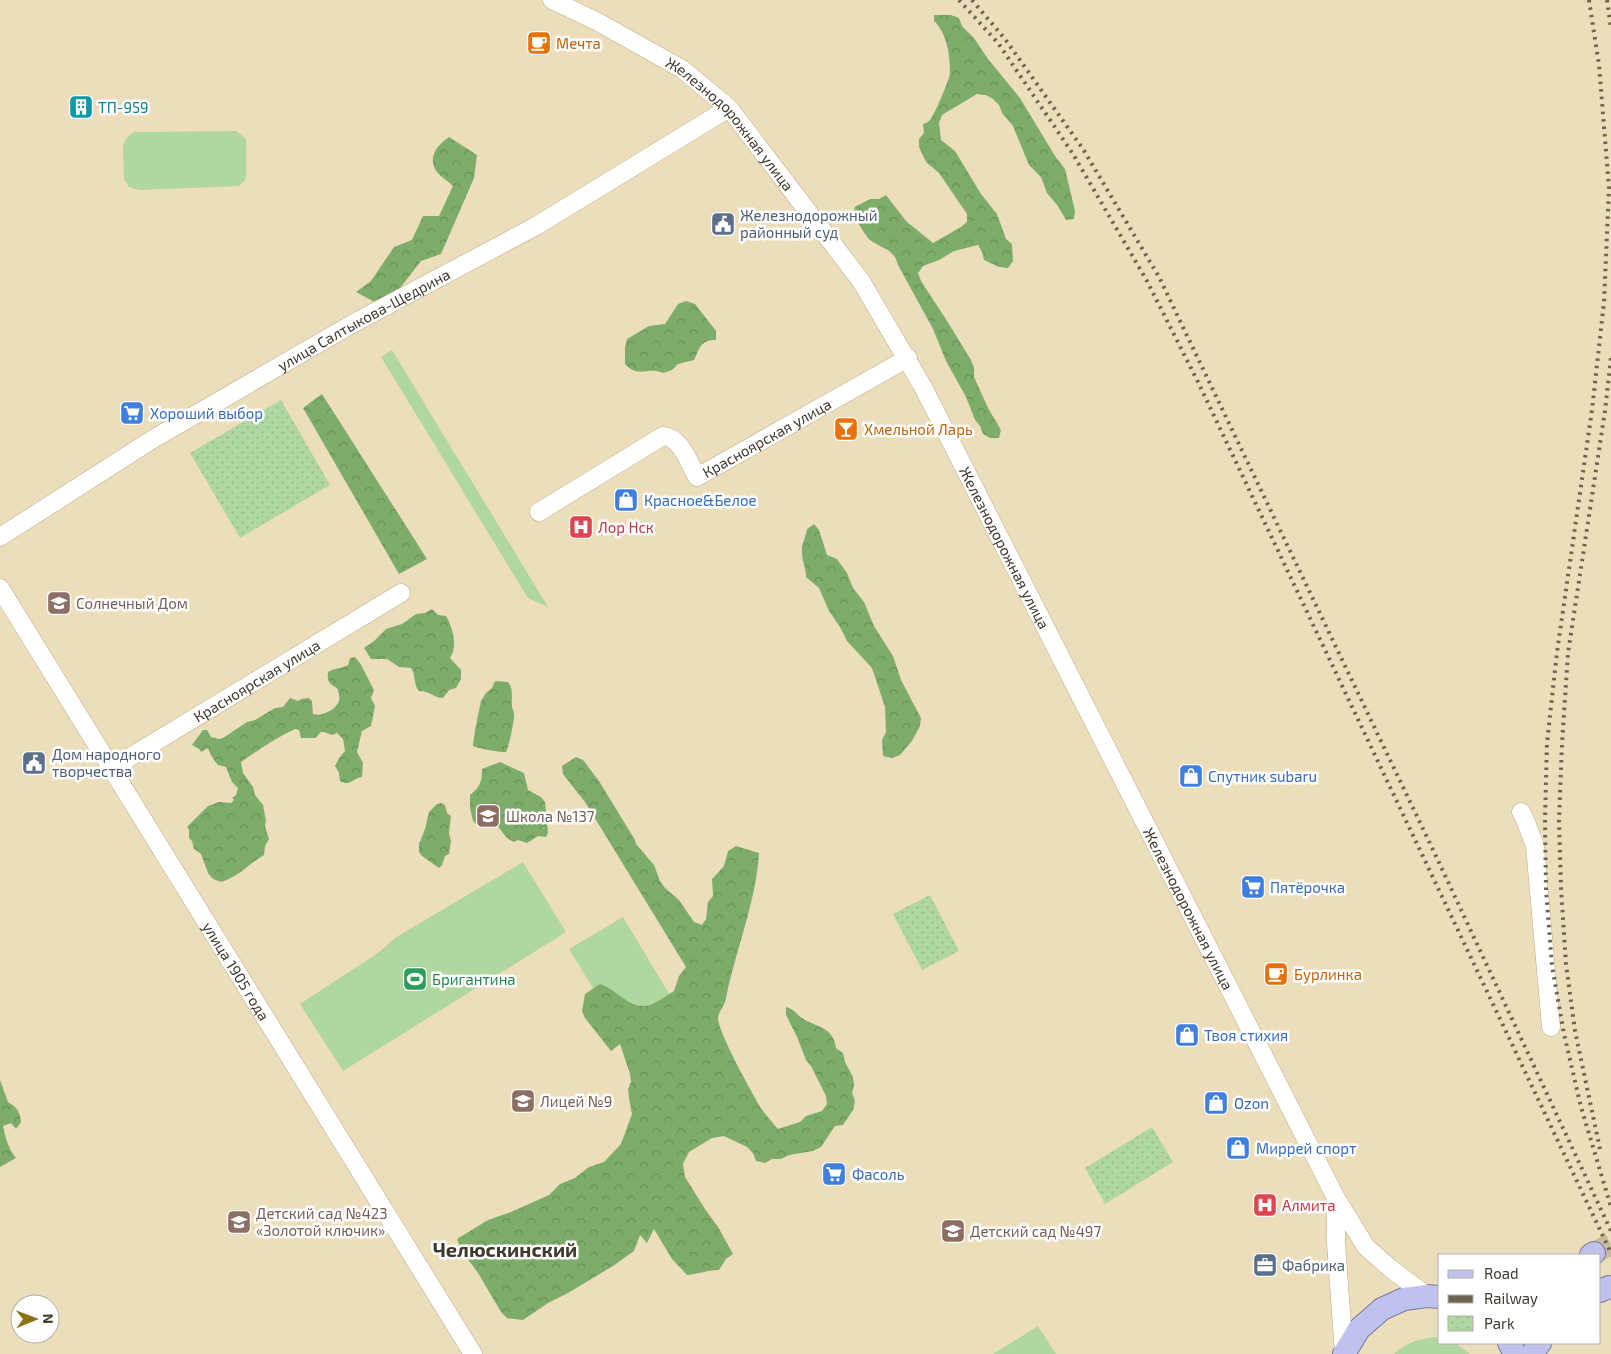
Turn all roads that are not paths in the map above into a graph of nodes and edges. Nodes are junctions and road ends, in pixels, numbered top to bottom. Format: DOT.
graph roads {
  1 [pos="552,0"];
  2 [pos="729,108"];
  3 [pos="908,358"];
  4 [pos="539,512"];
  5 [pos="0,536"];
  6 [pos="0,588"];
  7 [pos="401,593"];
  8 [pos="112,768"];
  9 [pos="1520,812"];
  10 [pos="1552,1027"];
  11 [pos="1336,1198"];
  12 [pos="1433,1296"];
  13 [pos="473,1354"];
  14 [pos="1344,1354"];
  1 -- 2 [label="street, Железнодорожная улица"];
  2 -- 3 [label="street, Железнодорожная улица"];
  2 -- 5 [label="street, улица Салтыкова-Щедрина"];
  3 -- 4 [label="street, Красноярская улица"];
  3 -- 11 [label="street, Железнодорожная улица"];
  6 -- 8 [label="street, улица 1905 года"];
  7 -- 8 [label="street, Красноярская улица"];
  8 -- 13 [label="street, улица 1905 года"];
  9 -- 10 [label="street"];
  11 -- 12 [label="street, Железнодорожная улица"];
  11 -- 14 [label="street"];
  12 -- 14 [label="main road"];
}
